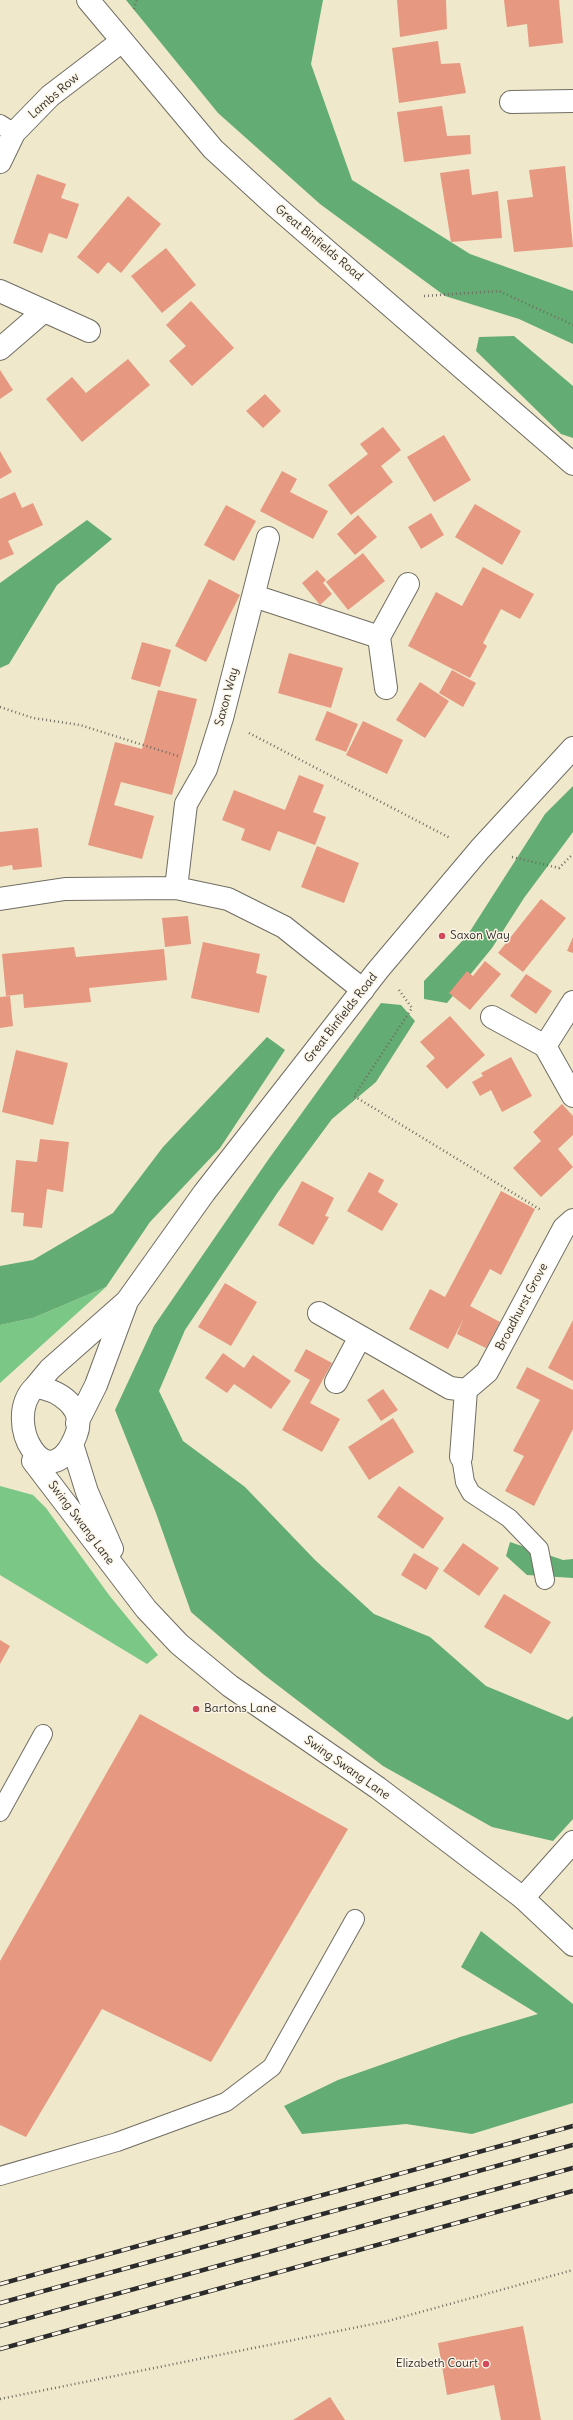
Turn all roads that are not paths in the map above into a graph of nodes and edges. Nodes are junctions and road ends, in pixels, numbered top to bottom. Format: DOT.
graph roads {
  1 [pos="88,0"];
  2 [pos="122,41"];
  3 [pos="573,101"];
  4 [pos="511,102"];
  5 [pos="7,129"];
  6 [pos="0,162"];
  7 [pos="0,291"];
  8 [pos="44,311"];
  9 [pos="89,331"];
  10 [pos="0,349"];
  11 [pos="573,464"];
  12 [pos="268,538"];
  13 [pos="408,584"];
  14 [pos="254,596"];
  15 [pos="379,637"];
  16 [pos="386,688"];
  17 [pos="573,748"];
  18 [pos="176,888"];
  19 [pos="0,898"];
  20 [pos="363,990"];
  21 [pos="573,1002"];
  22 [pos="492,1017"];
  23 [pos="546,1046"];
  24 [pos="573,1096"];
  25 [pos="569,1224"];
  26 [pos="127,1301"];
  27 [pos="318,1313"];
  28 [pos="360,1337"];
  29 [pos="336,1382"];
  30 [pos="35,1387"];
  31 [pos="466,1390"];
  32 [pos="77,1422"];
  33 [pos="72,1444"];
  34 [pos="461,1457"];
  35 [pos="34,1461"];
  36 [pos="546,1580"];
  37 [pos="128,1585"];
  38 [pos="43,1734"];
  39 [pos="0,1812"];
  40 [pos="573,1842"];
  41 [pos="524,1898"];
  42 [pos="355,1919"];
  43 [pos="573,1945"];
  44 [pos="0,2176"];
  1 -- 2 [label="street, Great Binfields Road"];
  2 -- 5 [label="street, Lambs Row"];
  2 -- 11 [label="street, Great Binfields Road"];
  3 -- 4 [label="street"];
  5 -- 6 [label="street, Lambs Row"];
  7 -- 8 [label="street"];
  8 -- 9 [label="street"];
  8 -- 10 [label="street"];
  12 -- 14 [label="street, Saxon Way"];
  13 -- 15 [label="street"];
  14 -- 15 [label="street"];
  14 -- 18 [label="street, Saxon Way"];
  15 -- 16 [label="street"];
  17 -- 20 [label="street, Great Binfields Road"];
  18 -- 19 [label="street"];
  18 -- 20 [label="street"];
  20 -- 26 [label="street, Great Binfields Road"];
  21 -- 23 [label="street"];
  22 -- 23 [label="street"];
  23 -- 24 [label="street"];
  25 -- 31 [label="street, Broadhurst Grove"];
  26 -- 30 [label="street, Great Binfields Road"];
  26 -- 32 [label="street, Great Binfields Road"];
  27 -- 28 [label="street"];
  28 -- 29 [label="street"];
  28 -- 31 [label="street"];
  30 -- 32 [label="street"];
  30 -- 35 [label="street"];
  31 -- 34 [label="street"];
  32 -- 33 [label="street"];
  33 -- 35 [label="street"];
  33 -- 37 [label="street, Swing Swang Lane"];
  34 -- 36 [label="lane"];
  35 -- 37 [label="street, Swing Swang Lane"];
  37 -- 41 [label="street, Swing Swang Lane"];
  38 -- 39 [label="lane"];
  40 -- 41 [label="street"];
  41 -- 43 [label="street, Swing Swang Lane"];
  42 -- 44 [label="lane"];
}
